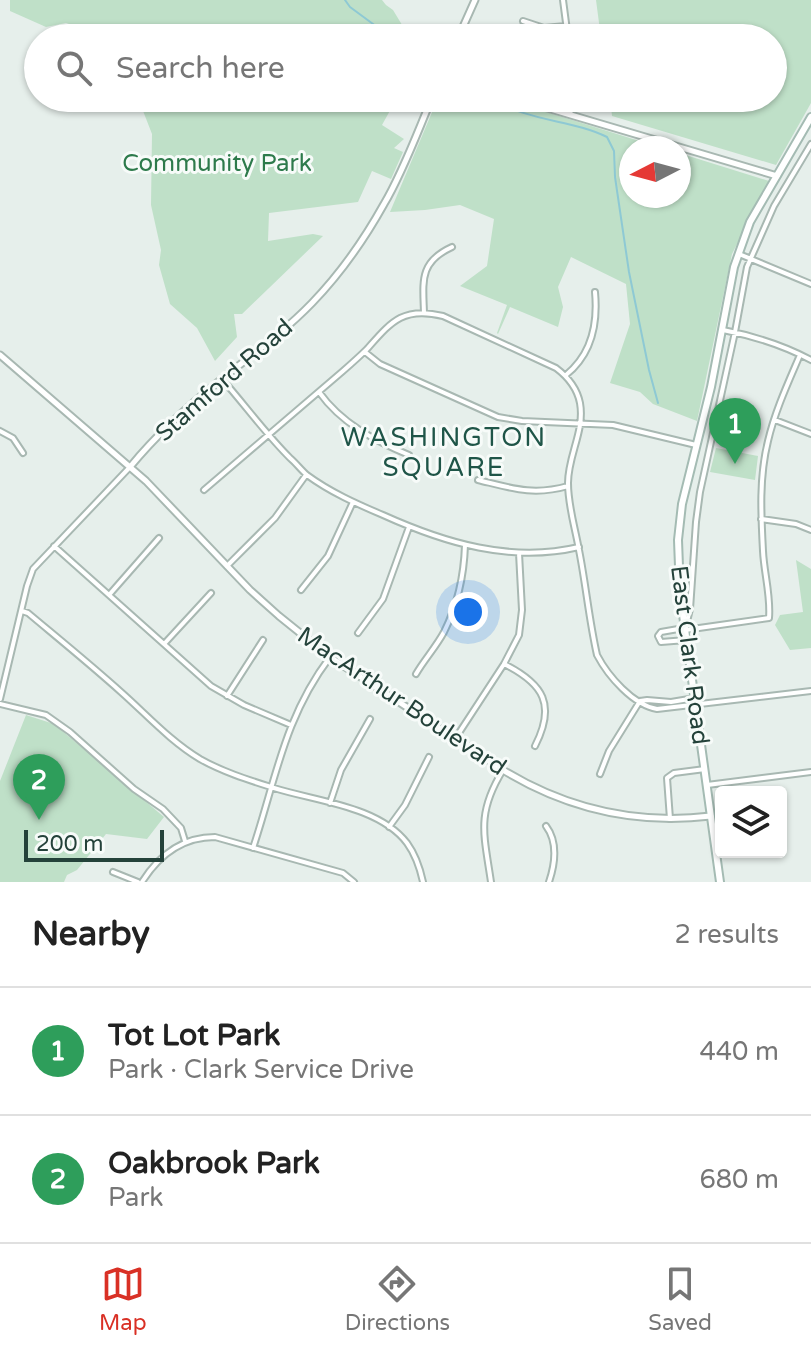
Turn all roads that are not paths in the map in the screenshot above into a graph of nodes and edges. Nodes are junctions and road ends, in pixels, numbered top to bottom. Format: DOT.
graph roads {
  1 [pos="475,0"];
  2 [pos="563,0"];
  3 [pos="523,21"];
  4 [pos="464,24"];
  5 [pos="532,24"];
  6 [pos="566,24"];
  7 [pos="426,112"];
  8 [pos="564,112"];
  9 [pos="570,114"];
  10 [pos="811,117"];
  11 [pos="811,144"];
  12 [pos="777,176"];
  13 [pos="452,247"];
  14 [pos="738,253"];
  15 [pos="750,259"];
  16 [pos="811,284"];
  17 [pos="595,292"];
  18 [pos="424,313"];
  19 [pos="722,330"];
  20 [pos="735,332"];
  21 [pos="365,351"];
  22 [pos="0,355"];
  23 [pos="800,355"];
  24 [pos="811,360"];
  25 [pos="566,375"];
  26 [pos="222,379"];
  27 [pos="319,392"];
  28 [pos="775,420"];
  29 [pos="581,423"];
  30 [pos="0,431"];
  31 [pos="268,434"];
  32 [pos="811,434"];
  33 [pos="696,445"];
  34 [pos="23,453"];
  35 [pos="409,455"];
  36 [pos="130,467"];
  37 [pos="306,475"];
  38 [pos="478,480"];
  39 [pos="568,486"];
  40 [pos="204,490"];
  41 [pos="353,502"];
  42 [pos="761,519"];
  43 [pos="409,527"];
  44 [pos="811,530"];
  45 [pos="159,538"];
  46 [pos="465,545"];
  47 [pos="54,546"];
  48 [pos="579,547"];
  49 [pos="519,553"];
  50 [pos="227,566"];
  51 [pos="301,590"];
  52 [pos="211,593"];
  53 [pos="109,595"];
  54 [pos="22,611"];
  55 [pos="684,629"];
  56 [pos="358,633"];
  57 [pos="263,640"];
  58 [pos="686,640"];
  59 [pos="164,644"];
  60 [pos="330,657"];
  61 [pos="504,664"];
  62 [pos="416,674"];
  63 [pos="811,691"];
  64 [pos="227,696"];
  65 [pos="640,701"];
  66 [pos="0,702"];
  67 [pos="695,702"];
  68 [pos="370,719"];
  69 [pos="291,725"];
  70 [pos="455,739"];
  71 [pos="535,746"];
  72 [pos="429,757"];
  73 [pos="705,769"];
  74 [pos="503,770"];
  75 [pos="811,772"];
  76 [pos="600,774"];
  77 [pos="707,785"];
  78 [pos="271,787"];
  79 [pos="330,803"];
  80 [pos="711,816"];
  81 [pos="670,819"];
  82 [pos="546,826"];
  83 [pos="389,827"];
  84 [pos="185,841"];
  85 [pos="253,848"];
  86 [pos="113,872"];
  87 [pos="140,882"];
  88 [pos="354,882"];
  89 [pos="423,882"];
  90 [pos="491,882"];
  91 [pos="549,882"];
  92 [pos="720,882"];
  1 -- 4 [label="street"];
  2 -- 6 [label="street"];
  3 -- 5 [label="street"];
  7 -- 26 [label="street, Stamford Road"];
  8 -- 9 [label="street"];
  9 -- 12 [label="street"];
  10 -- 12 [label="main road, East Clark Road"];
  11 -- 15 [label="street"];
  12 -- 14 [label="main road, East Clark Road"];
  13 -- 18 [label="street"];
  14 -- 15 [label="street"];
  14 -- 19 [label="main road, East Clark Road"];
  15 -- 16 [label="street"];
  15 -- 20 [label="street"];
  17 -- 25 [label="street"];
  18 -- 21 [label="street"];
  18 -- 25 [label="street"];
  19 -- 20 [label="street"];
  19 -- 33 [label="main road, East Clark Road"];
  20 -- 23 [label="street"];
  20 -- 55 [label="street"];
  21 -- 27 [label="street"];
  21 -- 29 [label="street"];
  22 -- 36 [label="street, MacArthur Boulevard"];
  23 -- 24 [label="street"];
  23 -- 28 [label="street"];
  25 -- 29 [label="street"];
  26 -- 31 [label="street"];
  26 -- 36 [label="street, Stamford Road"];
  27 -- 31 [label="street"];
  27 -- 35 [label="street"];
  28 -- 32 [label="street"];
  28 -- 42 [label="street"];
  29 -- 33 [label="street"];
  29 -- 39 [label="street"];
  30 -- 34 [label="street"];
  31 -- 37 [label="street"];
  31 -- 40 [label="street"];
  33 -- 55 [label="main road, East Clark Road"];
  36 -- 47 [label="street, Stamford Road"];
  36 -- 50 [label="street, MacArthur Boulevard"];
  37 -- 41 [label="street"];
  37 -- 50 [label="street"];
  38 -- 39 [label="street"];
  39 -- 48 [label="street"];
  41 -- 43 [label="street"];
  41 -- 51 [label="street"];
  42 -- 44 [label="street"];
  42 -- 55 [label="street"];
  43 -- 46 [label="street"];
  43 -- 56 [label="street"];
  45 -- 53 [label="street"];
  46 -- 49 [label="street"];
  46 -- 62 [label="street"];
  47 -- 53 [label="street"];
  47 -- 54 [label="street, Stamford Road"];
  48 -- 49 [label="street"];
  48 -- 65 [label="street"];
  49 -- 61 [label="street"];
  50 -- 60 [label="street, MacArthur Boulevard"];
  52 -- 59 [label="street"];
  53 -- 59 [label="street"];
  54 -- 66 [label="street, Stamford Road"];
  54 -- 78 [label="street"];
  55 -- 58 [label="main road, East Clark Road"];
  55 -- 58 [label="street"];
  57 -- 64 [label="street"];
  58 -- 67 [label="main road, East Clark Road"];
  59 -- 64 [label="street"];
  60 -- 69 [label="street"];
  60 -- 70 [label="street, MacArthur Boulevard"];
  61 -- 70 [label="street"];
  61 -- 71 [label="street"];
  63 -- 67 [label="street"];
  64 -- 69 [label="street"];
  65 -- 67 [label="street"];
  65 -- 76 [label="street"];
  66 -- 84 [label="street"];
  67 -- 73 [label="main road, East Clark Road"];
  68 -- 79 [label="street"];
  69 -- 78 [label="street"];
  70 -- 74 [label="street, MacArthur Boulevard"];
  72 -- 83 [label="street"];
  73 -- 77 [label="main road, East Clark Road"];
  73 -- 81 [label="street"];
  74 -- 81 [label="street, MacArthur Boulevard"];
  74 -- 90 [label="street"];
  75 -- 77 [label="street"];
  77 -- 80 [label="main road, East Clark Road"];
  78 -- 79 [label="street"];
  78 -- 85 [label="street"];
  79 -- 83 [label="street"];
  80 -- 81 [label="street, MacArthur Boulevard"];
  80 -- 92 [label="main road, East Clark Road"];
  82 -- 91 [label="street"];
  83 -- 89 [label="street"];
  84 -- 85 [label="street"];
  84 -- 87 [label="street"];
  85 -- 88 [label="street"];
  86 -- 87 [label="street"];
}
